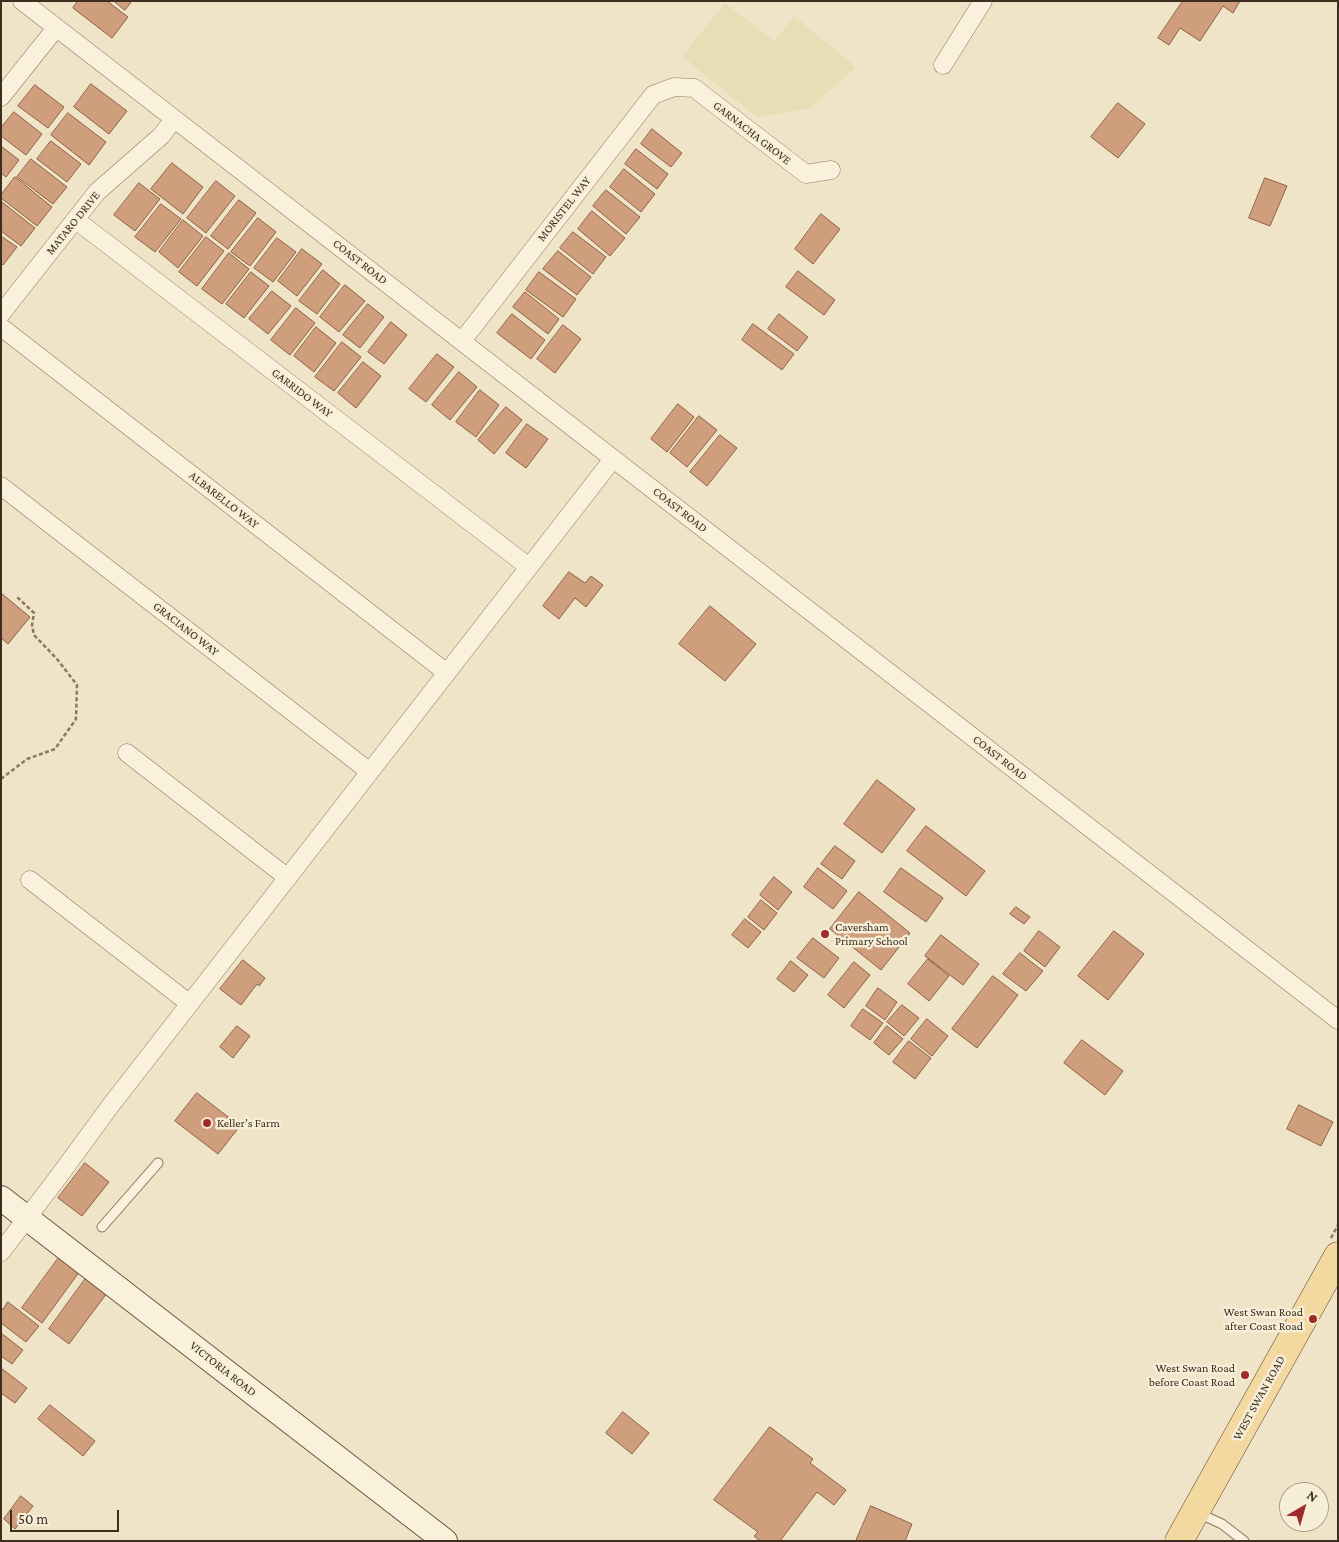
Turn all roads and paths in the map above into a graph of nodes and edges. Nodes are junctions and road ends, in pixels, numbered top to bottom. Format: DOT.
graph roads {
  1 [pos="983,1"];
  2 [pos="29,3"];
  3 [pos="56,28"];
  4 [pos="943,64"];
  5 [pos="674,87"];
  6 [pos="1,97"];
  7 [pos="174,119"];
  8 [pos="831,170"];
  9 [pos="76,220"];
  10 [pos="1,314"];
  11 [pos="1,328"];
  12 [pos="462,341"];
  13 [pos="613,459"];
  14 [pos="1,486"];
  15 [pos="529,567"];
  16 [pos="17,597"];
  17 [pos="447,673"];
  18 [pos="127,753"];
  19 [pos="370,772"];
  20 [pos="1,779"];
  21 [pos="288,878"];
  22 [pos="30,880"];
  23 [pos="190,1004"];
  24 [pos="1338,1020"];
  25 [pos="158,1163"];
  26 [pos="1,1198"];
  27 [pos="27,1218"];
  28 [pos="102,1227"];
  29 [pos="1,1252"];
  30 [pos="1338,1256"];
  31 [pos="1195,1512"];
  32 [pos="445,1541"];
  33 [pos="1179,1541"];
  34 [pos="1244,1541"];
  1 -- 4 [label="street"];
  2 -- 3 [label="street, COAST ROAD"];
  3 -- 6 [label="street"];
  3 -- 7 [label="street, COAST ROAD"];
  5 -- 8 [label="street, GARNACHA GROVE"];
  5 -- 12 [label="street, MORISTEL WAY"];
  7 -- 9 [label="street, MATARO DRIVE"];
  7 -- 12 [label="street, COAST ROAD"];
  9 -- 10 [label="street, MATARO DRIVE"];
  9 -- 15 [label="street, GARRIDO WAY"];
  11 -- 17 [label="street, ALBARELLO WAY"];
  12 -- 13 [label="street, COAST ROAD"];
  13 -- 15 [label="street"];
  13 -- 24 [label="street, COAST ROAD"];
  14 -- 19 [label="street, GRACIANO WAY"];
  15 -- 17 [label="street"];
  16 -- 20 [label="path"];
  17 -- 19 [label="street"];
  18 -- 21 [label="street"];
  19 -- 21 [label="street"];
  21 -- 23 [label="street"];
  22 -- 23 [label="street"];
  23 -- 27 [label="street"];
  25 -- 28 [label="lane"];
  26 -- 27 [label="street, VICTORIA ROAD"];
  27 -- 29 [label="street"];
  27 -- 32 [label="street, VICTORIA ROAD"];
  30 -- 31 [label="main road, WEST SWAN ROAD"];
  31 -- 33 [label="main road, WEST SWAN ROAD"];
  31 -- 34 [label="lane"];
}
